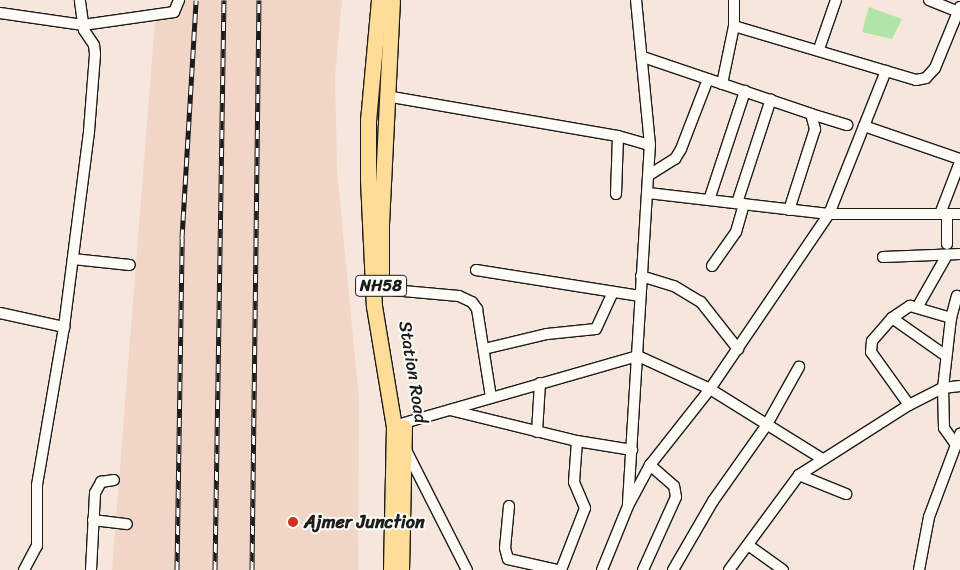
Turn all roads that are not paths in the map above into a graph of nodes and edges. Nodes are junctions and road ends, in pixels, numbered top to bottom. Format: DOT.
graph roads {
  1 [pos="80,0"];
  2 [pos="179,0"];
  3 [pos="373,0"];
  4 [pos="379,0"];
  5 [pos="386,0"];
  6 [pos="392,0"];
  7 [pos="636,0"];
  8 [pos="734,0"];
  9 [pos="836,0"];
  10 [pos="929,0"];
  11 [pos="959,9"];
  12 [pos="0,13"];
  13 [pos="83,25"];
  14 [pos="734,26"];
  15 [pos="819,49"];
  16 [pos="643,57"];
  17 [pos="886,71"];
  18 [pos="708,79"];
  19 [pos="722,84"];
  20 [pos="745,90"];
  21 [pos="386,96"];
  22 [pos="770,99"];
  23 [pos="810,114"];
  24 [pos="847,125"];
  25 [pos="864,126"];
  26 [pos="618,136"];
  27 [pos="650,145"];
  28 [pos="960,161"];
  29 [pos="649,175"];
  30 [pos="648,193"];
  31 [pos="616,194"];
  32 [pos="709,200"];
  33 [pos="740,204"];
  34 [pos="789,210"];
  35 [pos="829,214"];
  36 [pos="943,214"];
  37 [pos="960,214"];
  38 [pos="946,244"];
  39 [pos="960,254"];
  40 [pos="947,255"];
  41 [pos="884,257"];
  42 [pos="73,259"];
  43 [pos="130,265"];
  44 [pos="712,266"];
  45 [pos="476,270"];
  46 [pos="641,276"];
  47 [pos="381,290"];
  48 [pos="613,292"];
  49 [pos="640,296"];
  50 [pos="957,296"];
  51 [pos="918,306"];
  52 [pos="0,314"];
  53 [pos="892,318"];
  54 [pos="951,318"];
  55 [pos="64,327"];
  56 [pos="738,349"];
  57 [pos="484,350"];
  58 [pos="638,356"];
  59 [pos="946,356"];
  60 [pos="800,367"];
  61 [pos="540,384"];
  62 [pos="960,386"];
  63 [pos="943,388"];
  64 [pos="710,389"];
  65 [pos="491,397"];
  66 [pos="909,405"];
  67 [pos="447,410"];
  68 [pos="404,423"];
  69 [pos="766,426"];
  70 [pos="537,432"];
  71 [pos="960,434"];
  72 [pos="577,441"];
  73 [pos="956,445"];
  74 [pos="405,448"];
  75 [pos="632,450"];
  76 [pos="821,458"];
  77 [pos="650,465"];
  78 [pos="799,475"];
  79 [pos="114,480"];
  80 [pos="846,494"];
  81 [pos="508,506"];
  82 [pos="628,506"];
  83 [pos="93,520"];
  84 [pos="127,524"];
  85 [pos="748,545"];
  86 [pos="24,570"];
  87 [pos="91,570"];
  88 [pos="384,570"];
  89 [pos="391,570"];
  90 [pos="396,570"];
  91 [pos="401,570"];
  92 [pos="467,570"];
  93 [pos="557,570"];
  94 [pos="560,570"];
  95 [pos="602,570"];
  96 [pos="643,570"];
  97 [pos="673,570"];
  98 [pos="729,570"];
  99 [pos="783,570"];
  100 [pos="919,570"];
  1 -- 13 [label="street"];
  2 -- 13 [label="street"];
  3 -- 88 [label="highway, Station Road / NH58"];
  4 -- 89 [label="highway"];
  5 -- 90 [label="highway"];
  6 -- 21 [label="highway, Station Road / NH58"];
  7 -- 16 [label="street"];
  8 -- 14 [label="street"];
  9 -- 15 [label="street"];
  10 -- 11 [label="street"];
  11 -- 17 [label="street"];
  12 -- 13 [label="street"];
  13 -- 42 [label="street"];
  14 -- 15 [label="street"];
  14 -- 19 [label="street"];
  15 -- 17 [label="street"];
  16 -- 18 [label="street"];
  16 -- 27 [label="street"];
  17 -- 25 [label="street"];
  18 -- 19 [label="street"];
  18 -- 29 [label="street"];
  19 -- 20 [label="street"];
  20 -- 22 [label="street"];
  20 -- 32 [label="street"];
  21 -- 26 [label="street"];
  21 -- 47 [label="highway, Station Road / NH58"];
  22 -- 23 [label="street"];
  22 -- 33 [label="street"];
  23 -- 24 [label="street"];
  23 -- 34 [label="street"];
  25 -- 28 [label="street"];
  25 -- 35 [label="street"];
  26 -- 27 [label="street"];
  26 -- 31 [label="street"];
  27 -- 29 [label="street"];
  28 -- 36 [label="street"];
  29 -- 30 [label="street"];
  30 -- 32 [label="street"];
  30 -- 46 [label="street"];
  32 -- 33 [label="street"];
  33 -- 34 [label="street"];
  33 -- 44 [label="street"];
  34 -- 35 [label="street"];
  35 -- 36 [label="street"];
  35 -- 56 [label="street"];
  36 -- 37 [label="street"];
  36 -- 38 [label="street"];
  39 -- 40 [label="street"];
  40 -- 41 [label="street"];
  40 -- 51 [label="street"];
  42 -- 43 [label="street"];
  42 -- 55 [label="street"];
  45 -- 48 [label="street"];
  46 -- 49 [label="street"];
  46 -- 56 [label="street"];
  47 -- 57 [label="street"];
  47 -- 68 [label="highway, Station Road / NH58"];
  48 -- 49 [label="street"];
  48 -- 57 [label="street"];
  49 -- 58 [label="street"];
  50 -- 54 [label="street"];
  51 -- 53 [label="street"];
  51 -- 54 [label="street"];
  52 -- 55 [label="street"];
  53 -- 59 [label="street"];
  53 -- 66 [label="street"];
  54 -- 59 [label="street"];
  55 -- 86 [label="street"];
  56 -- 64 [label="street"];
  57 -- 65 [label="street"];
  58 -- 61 [label="street"];
  58 -- 64 [label="street"];
  58 -- 75 [label="street"];
  59 -- 63 [label="street"];
  60 -- 69 [label="street"];
  61 -- 65 [label="street"];
  61 -- 70 [label="street"];
  62 -- 63 [label="street"];
  63 -- 66 [label="street"];
  63 -- 73 [label="street"];
  64 -- 69 [label="street"];
  64 -- 77 [label="street"];
  65 -- 67 [label="street"];
  66 -- 76 [label="street"];
  67 -- 68 [label="street"];
  67 -- 70 [label="street"];
  68 -- 74 [label="highway, Station Road / NH58"];
  69 -- 76 [label="street"];
  69 -- 97 [label="street"];
  70 -- 72 [label="street"];
  71 -- 73 [label="street"];
  72 -- 75 [label="street"];
  72 -- 94 [label="street"];
  73 -- 100 [label="street"];
  74 -- 91 [label="highway, Station Road / NH58"];
  74 -- 92 [label="street"];
  75 -- 82 [label="street"];
  76 -- 78 [label="street"];
  77 -- 82 [label="street"];
  77 -- 96 [label="street"];
  78 -- 80 [label="street"];
  78 -- 85 [label="street"];
  79 -- 83 [label="street"];
  81 -- 93 [label="street"];
  82 -- 95 [label="street"];
  83 -- 84 [label="street"];
  83 -- 87 [label="street"];
  85 -- 98 [label="street"];
  85 -- 99 [label="street"];
}
